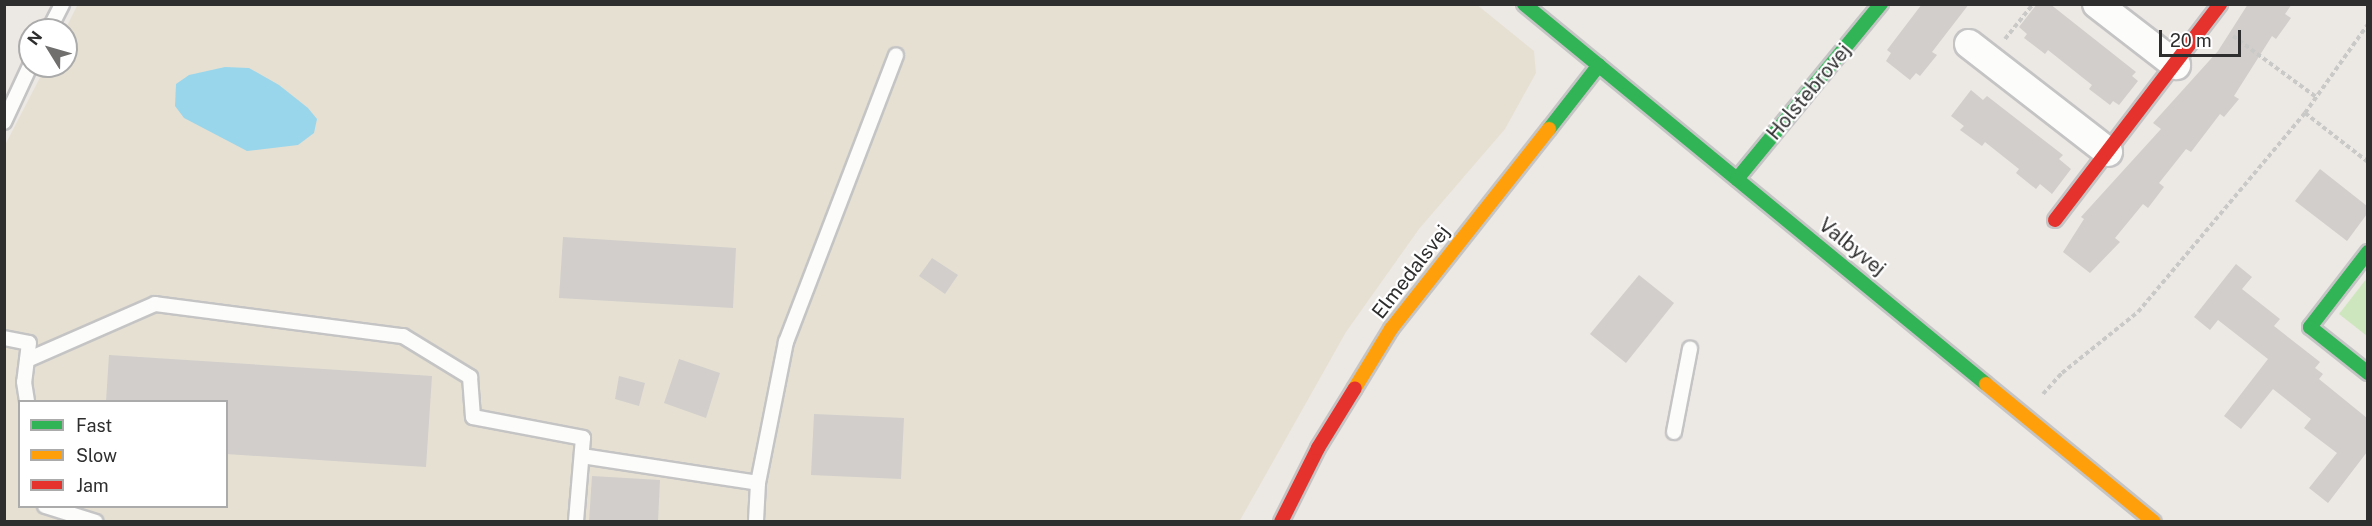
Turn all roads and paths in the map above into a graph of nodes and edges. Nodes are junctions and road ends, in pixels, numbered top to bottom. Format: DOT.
graph roads {
  1 [pos="62,4"];
  2 [pos="1524,4"];
  3 [pos="1881,4"];
  4 [pos="2032,4"];
  5 [pos="2097,4"];
  6 [pos="2220,4"];
  7 [pos="55,18"];
  8 [pos="2211,19"];
  9 [pos="2367,24"];
  10 [pos="1979,52"];
  11 [pos="896,55"];
  12 [pos="1599,65"];
  13 [pos="2176,65"];
  14 [pos="24,78"];
  15 [pos="2317,97"];
  16 [pos="2305,113"];
  17 [pos="4,122"];
  18 [pos="2108,152"];
  19 [pos="2367,162"];
  20 [pos="1737,179"];
  21 [pos="2055,220"];
  22 [pos="2367,252"];
  23 [pos="4,338"];
  24 [pos="1690,349"];
  25 [pos="27,360"];
  26 [pos="2367,373"];
  27 [pos="27,400"];
  28 [pos="2025,415"];
  29 [pos="1674,432"];
  30 [pos="582,456"];
  31 [pos="758,483"];
  32 [pos="48,508"];
  33 [pos="96,522"];
  34 [pos="576,522"];
  35 [pos="756,522"];
  36 [pos="1281,522"];
  37 [pos="2154,522"];
  1 -- 7 [label="lane"];
  2 -- 12 [label="street, Valbyvej"];
  3 -- 20 [label="street, Holstebrovej"];
  4 -- 10 [label="path"];
  5 -- 13 [label="street"];
  6 -- 8 [label="street"];
  8 -- 13 [label="street"];
  8 -- 15 [label="path"];
  9 -- 15 [label="path"];
  10 -- 18 [label="street"];
  11 -- 31 [label="lane"];
  12 -- 20 [label="street, Valbyvej"];
  12 -- 36 [label="street, Elmedalsvej"];
  13 -- 18 [label="street"];
  14 -- 17 [label="lane"];
  15 -- 16 [label="path"];
  16 -- 19 [label="path"];
  16 -- 28 [label="path"];
  18 -- 21 [label="street"];
  20 -- 28 [label="street, Valbyvej"];
  22 -- 26 [label="street"];
  23 -- 25 [label="lane"];
  24 -- 29 [label="lane"];
  25 -- 27 [label="lane"];
  25 -- 30 [label="lane"];
  28 -- 37 [label="street, Valbyvej"];
  30 -- 31 [label="lane"];
  30 -- 34 [label="lane"];
  31 -- 35 [label="lane"];
  32 -- 33 [label="lane"];
}
